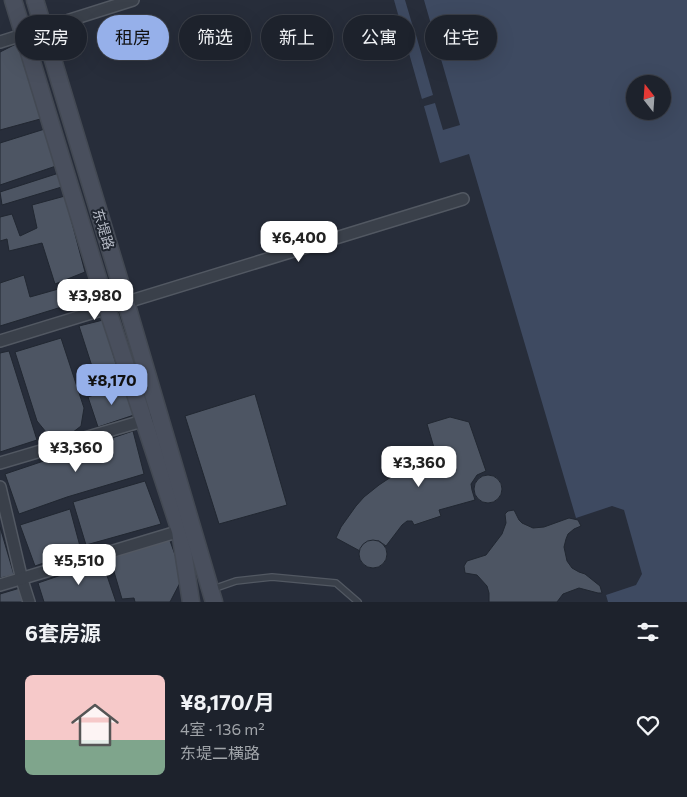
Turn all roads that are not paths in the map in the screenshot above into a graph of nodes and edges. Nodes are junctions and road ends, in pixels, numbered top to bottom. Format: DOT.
graph roads {
  1 [pos="13,0"];
  2 [pos="35,0"];
  3 [pos="133,0"];
  4 [pos="111,3"];
  5 [pos="18,15"];
  6 [pos="40,15"];
  7 [pos="80,15"];
  8 [pos="15,38"];
  9 [pos="0,42"];
  10 [pos="33,60"];
  11 [pos="53,60"];
  12 [pos="463,199"];
  13 [pos="126,302"];
  14 [pos="107,308"];
  15 [pos="0,341"];
  16 [pos="152,419"];
  17 [pos="0,463"];
  18 [pos="0,487"];
  19 [pos="180,531"];
  20 [pos="22,580"];
  21 [pos="0,585"];
  22 [pos="212,596"];
  23 [pos="29,602"];
  24 [pos="191,602"];
  25 [pos="358,602"];
  1 -- 5 [label="main road, 东堤路"];
  2 -- 6 [label="main road, 东堤路"];
  3 -- 4 [label="street"];
  4 -- 7 [label="street"];
  8 -- 9 [label="street"];
  10 -- 14 [label="main road, 东堤路"];
  11 -- 13 [label="main road, 东堤路"];
  12 -- 13 [label="street"];
  13 -- 14 [label="street"];
  13 -- 16 [label="main road, 东堤路"];
  14 -- 15 [label="street"];
  14 -- 16 [label="main road, 东堤路"];
  16 -- 17 [label="street"];
  16 -- 19 [label="main road, 东堤路"];
  16 -- 22 [label="main road, 东堤路"];
  18 -- 20 [label="street"];
  19 -- 20 [label="street"];
  19 -- 24 [label="main road, 东堤路"];
  20 -- 21 [label="street"];
  20 -- 23 [label="street"];
  22 -- 25 [label="lane"];
}
